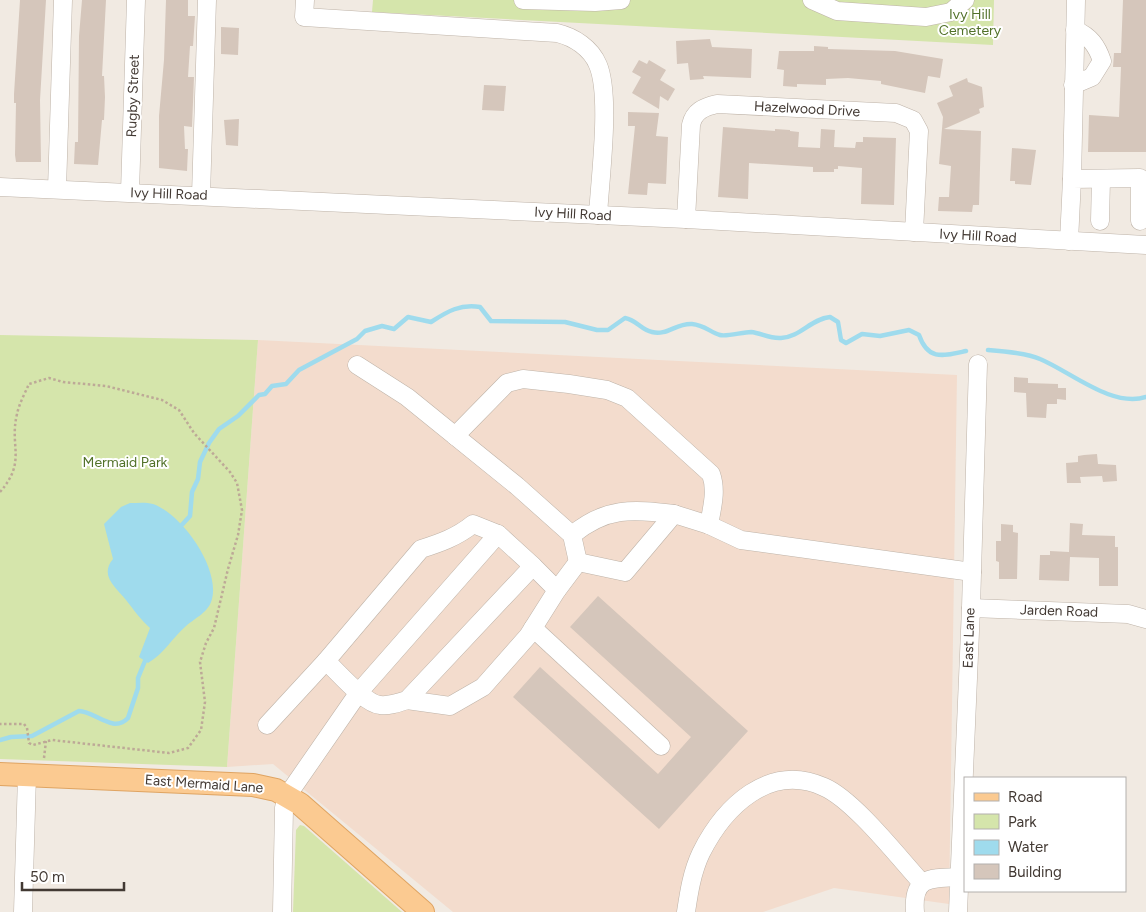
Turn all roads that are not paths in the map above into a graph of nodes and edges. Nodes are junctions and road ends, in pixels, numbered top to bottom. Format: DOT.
graph roads {
  1 [pos="63,0"];
  2 [pos="136,0"];
  3 [pos="207,0"];
  4 [pos="305,0"];
  5 [pos="523,0"];
  6 [pos="621,0"];
  7 [pos="965,0"];
  8 [pos="1076,0"];
  9 [pos="574,1"];
  10 [pos="819,2"];
  11 [pos="1075,30"];
  12 [pos="1073,85"];
  13 [pos="1072,179"];
  14 [pos="1101,179"];
  15 [pos="0,187"];
  16 [pos="57,189"];
  17 [pos="130,192"];
  18 [pos="201,195"];
  19 [pos="598,215"];
  20 [pos="686,219"];
  21 [pos="1100,221"];
  22 [pos="1140,221"];
  23 [pos="914,232"];
  24 [pos="1069,241"];
  25 [pos="1146,245"];
  26 [pos="978,364"];
  27 [pos="357,365"];
  28 [pos="455,436"];
  29 [pos="674,514"];
  30 [pos="709,525"];
  31 [pos="498,534"];
  32 [pos="572,535"];
  33 [pos="578,562"];
  34 [pos="533,566"];
  35 [pos="972,572"];
  36 [pos="557,590"];
  37 [pos="971,608"];
  38 [pos="1146,619"];
  39 [pos="533,628"];
  40 [pos="326,661"];
  41 [pos="359,692"];
  42 [pos="407,700"];
  43 [pos="267,726"];
  44 [pos="661,746"];
  45 [pos="35,770"];
  46 [pos="0,774"];
  47 [pos="964,777"];
  48 [pos="964,780"];
  49 [pos="287,796"];
  50 [pos="960,878"];
  51 [pos="922,883"];
  52 [pos="23,912"];
  53 [pos="282,912"];
  54 [pos="423,912"];
  55 [pos="686,912"];
  56 [pos="915,912"];
  57 [pos="958,912"];
  1 -- 16 [label="street"];
  2 -- 17 [label="street, Rugby Street"];
  3 -- 18 [label="street"];
  4 -- 19 [label="street"];
  5 -- 9 [label="street"];
  6 -- 9 [label="street"];
  7 -- 10 [label="street"];
  8 -- 11 [label="street"];
  11 -- 12 [label="street"];
  11 -- 12 [label="street"];
  12 -- 13 [label="street"];
  13 -- 14 [label="street"];
  13 -- 24 [label="street"];
  14 -- 21 [label="street"];
  14 -- 22 [label="street"];
  15 -- 16 [label="street, Ivy Hill Road"];
  16 -- 17 [label="street, Ivy Hill Road"];
  17 -- 18 [label="street, Ivy Hill Road"];
  18 -- 19 [label="street, Ivy Hill Road"];
  19 -- 20 [label="street, Ivy Hill Road"];
  20 -- 23 [label="street, Ivy Hill Road"];
  20 -- 23 [label="street, Hazelwood Drive"];
  23 -- 24 [label="street, Ivy Hill Road"];
  24 -- 25 [label="street, Ivy Hill Road"];
  26 -- 35 [label="street, East Lane"];
  27 -- 28 [label="street"];
  28 -- 30 [label="street"];
  28 -- 32 [label="street"];
  29 -- 30 [label="street"];
  29 -- 32 [label="street"];
  29 -- 33 [label="street"];
  30 -- 35 [label="street"];
  31 -- 34 [label="street"];
  31 -- 40 [label="street"];
  31 -- 41 [label="street"];
  32 -- 33 [label="street"];
  33 -- 36 [label="street"];
  34 -- 36 [label="street"];
  34 -- 42 [label="street"];
  35 -- 37 [label="street, East Lane"];
  36 -- 39 [label="street"];
  37 -- 38 [label="street, Jarden Road"];
  37 -- 47 [label="street, East Lane"];
  39 -- 42 [label="street"];
  39 -- 44 [label="street"];
  40 -- 41 [label="street"];
  40 -- 43 [label="street"];
  41 -- 42 [label="street"];
  41 -- 49 [label="street"];
  45 -- 46 [label="main road, East Mermaid Lane"];
  45 -- 49 [label="main road, East Mermaid Lane"];
  45 -- 52 [label="street"];
  48 -- 50 [label="street, East Lane"];
  49 -- 53 [label="street"];
  49 -- 54 [label="main road, East Mermaid Lane"];
  50 -- 51 [label="street"];
  50 -- 57 [label="street, East Lane"];
  51 -- 55 [label="street"];
  51 -- 56 [label="street"];
}
